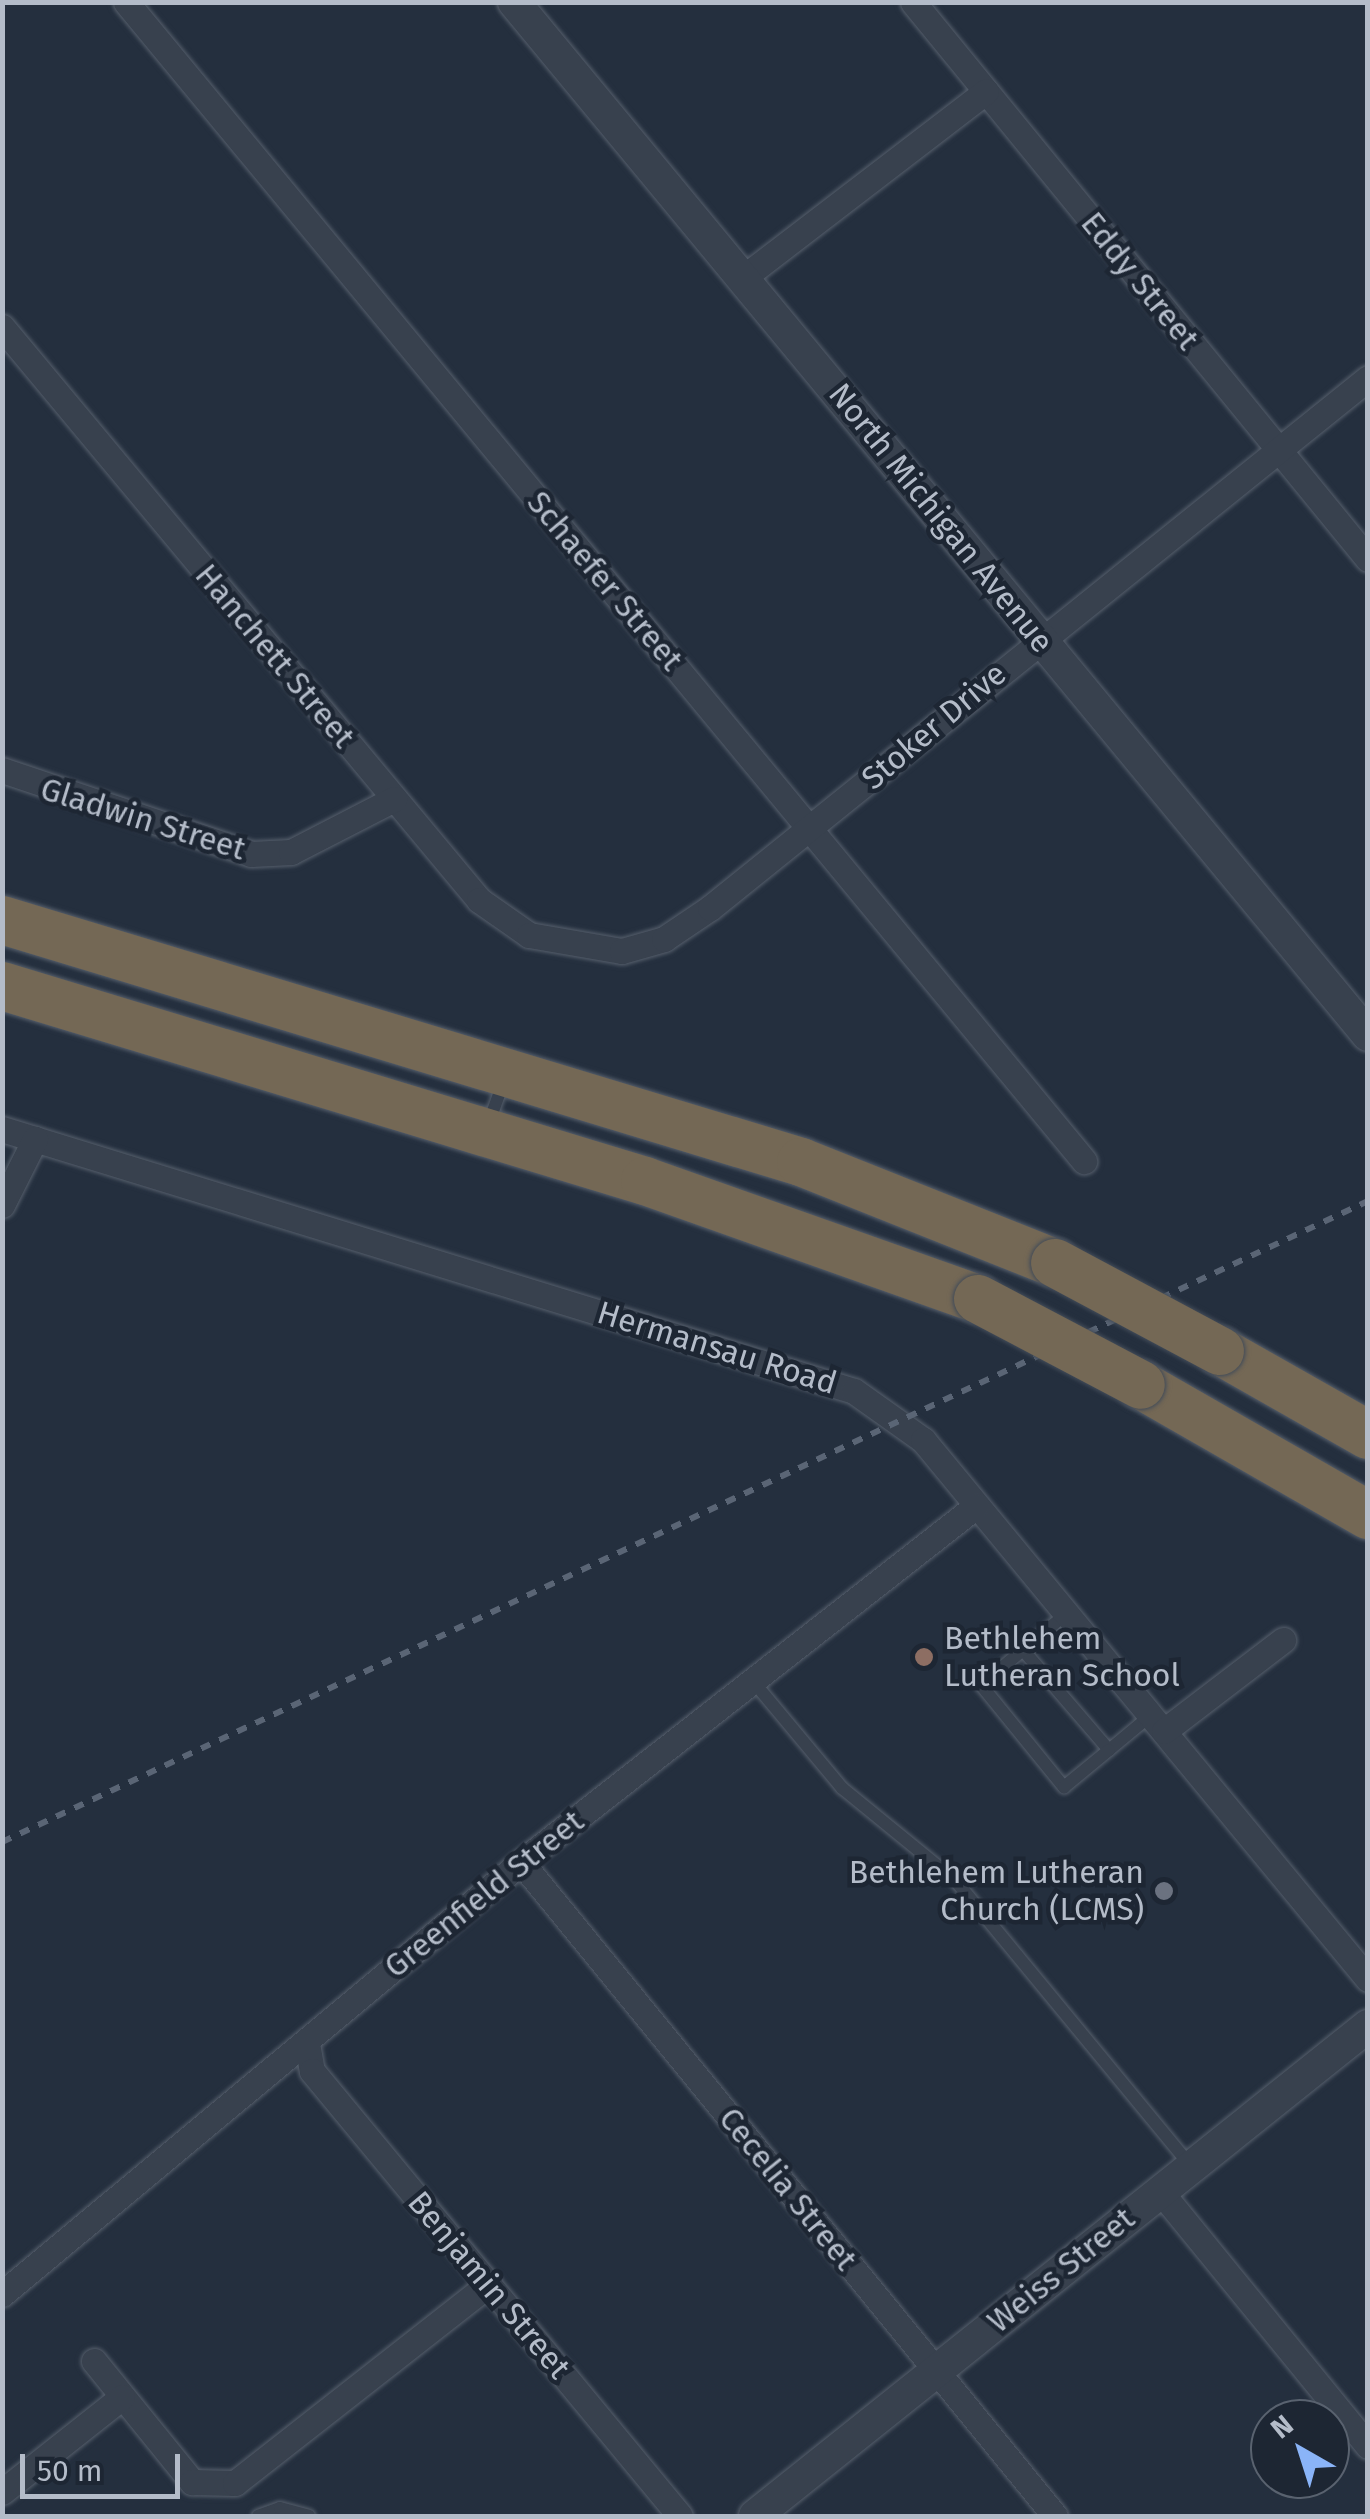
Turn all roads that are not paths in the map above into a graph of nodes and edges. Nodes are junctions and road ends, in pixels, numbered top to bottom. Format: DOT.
graph roads {
  1 [pos="126,2"];
  2 [pos="514,2"];
  3 [pos="913,2"];
  4 [pos="986,90"];
  5 [pos="744,277"];
  6 [pos="2,327"];
  7 [pos="1368,378"];
  8 [pos="1277,452"];
  9 [pos="1368,559"];
  10 [pos="1040,638"];
  11 [pos="2,770"];
  12 [pos="394,799"];
  13 [pos="810,828"];
  14 [pos="2,920"];
  15 [pos="575,948"];
  16 [pos="2,986"];
  17 [pos="1368,1035"];
  18 [pos="507,1070"];
  19 [pos="2,1129"];
  20 [pos="486,1132"];
  21 [pos="36,1139"];
  22 [pos="1084,1161"];
  23 [pos="2,1204"];
  24 [pos="1368,1435"];
  25 [pos="976,1506"];
  26 [pos="1368,1515"];
  27 [pos="1066,1614"];
  28 [pos="1284,1640"];
  29 [pos="1023,1650"];
  30 [pos="750,1677"];
  31 [pos="1158,1723"];
  32 [pos="1109,1750"];
  33 [pos="521,1862"];
  34 [pos="1368,1979"];
  35 [pos="1368,2026"];
  36 [pos="308,2049"];
  37 [pos="1191,2167"];
  38 [pos="1160,2191"];
  39 [pos="489,2284"];
  40 [pos="2,2294"];
  41 [pos="94,2361"];
  42 [pos="936,2370"];
  43 [pos="122,2397"];
  44 [pos="1368,2446"];
  45 [pos="2,2492"];
  46 [pos="258,2516"];
  47 [pos="308,2516"];
  48 [pos="680,2516"];
  49 [pos="755,2516"];
  50 [pos="1055,2516"];
  1 -- 13 [label="street, Schaefer Street"];
  2 -- 5 [label="street, North Michigan Avenue"];
  3 -- 4 [label="street, Eddy Street"];
  4 -- 5 [label="street"];
  4 -- 8 [label="street, Eddy Street"];
  5 -- 10 [label="street, North Michigan Avenue"];
  6 -- 12 [label="street, Hanchett Street"];
  7 -- 8 [label="street, Stoker Drive"];
  8 -- 9 [label="street, Eddy Street"];
  8 -- 10 [label="street, Stoker Drive"];
  10 -- 13 [label="street, Stoker Drive"];
  10 -- 17 [label="street, North Michigan Avenue"];
  11 -- 12 [label="street, Gladwin Street"];
  12 -- 15 [label="street, Hanchett Street"];
  13 -- 15 [label="street, Stoker Drive"];
  13 -- 22 [label="street, Schaefer Street"];
  14 -- 18 [label="highway"];
  16 -- 20 [label="highway"];
  18 -- 20 [label="lane"];
  18 -- 24 [label="highway, bridge"];
  19 -- 21 [label="street, Hermansau Road"];
  20 -- 26 [label="highway, bridge"];
  21 -- 23 [label="street"];
  21 -- 25 [label="street, Hermansau Road"];
  25 -- 27 [label="street, Hermansau Road"];
  25 -- 30 [label="street, Greenfield Street"];
  27 -- 29 [label="lane"];
  27 -- 31 [label="street, Hermansau Road"];
  28 -- 31 [label="street"];
  29 -- 32 [label="lane"];
  29 -- 32 [label="lane"];
  30 -- 33 [label="street, Greenfield Street"];
  30 -- 37 [label="lane"];
  31 -- 32 [label="lane"];
  31 -- 34 [label="street, Hermansau Road"];
  33 -- 36 [label="street, Greenfield Street"];
  33 -- 42 [label="street, Cecelia Street"];
  35 -- 37 [label="street, Weiss Street"];
  36 -- 39 [label="street, Benjamin Street"];
  36 -- 40 [label="street, Greenfield Street"];
  37 -- 38 [label="street, Weiss Street"];
  38 -- 42 [label="street, Weiss Street"];
  38 -- 44 [label="street"];
  39 -- 43 [label="street"];
  39 -- 48 [label="street, Benjamin Street"];
  41 -- 43 [label="street"];
  42 -- 49 [label="street, Weiss Street"];
  42 -- 50 [label="street, Cecelia Street"];
  43 -- 45 [label="street"];
  46 -- 47 [label="lane"];
}
